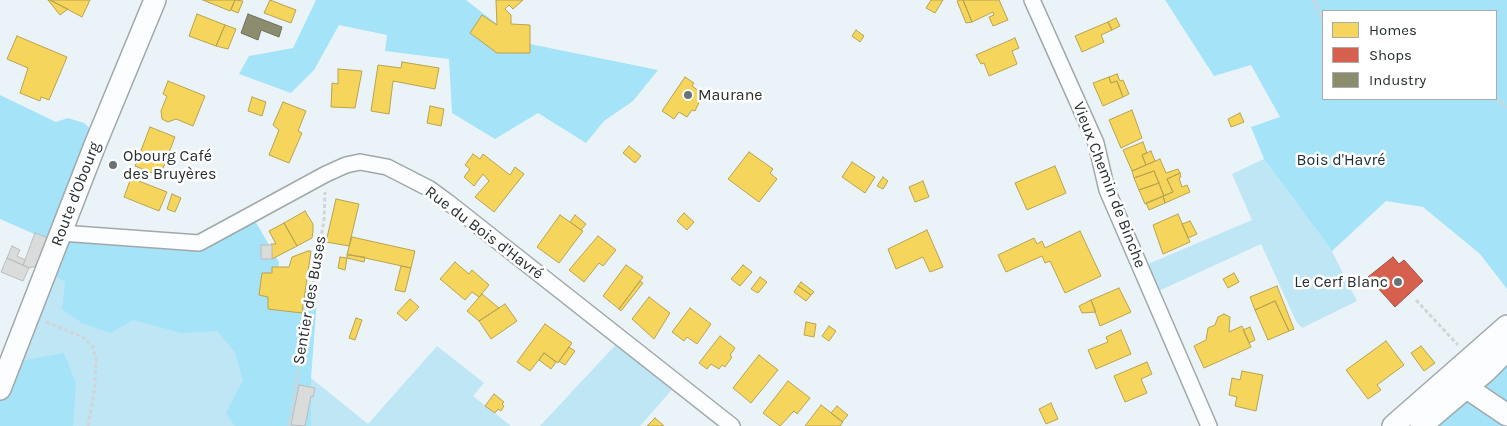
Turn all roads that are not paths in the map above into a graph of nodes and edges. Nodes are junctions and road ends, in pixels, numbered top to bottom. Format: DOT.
graph roads {
  1 [pos="155,0"];
  2 [pos="1032,0"];
  3 [pos="61,233"];
  4 [pos="1507,326"];
  5 [pos="1507,350"];
  6 [pos="1460,380"];
  7 [pos="0,389"];
  8 [pos="1507,414"];
  9 [pos="732,426"];
  10 [pos="1209,426"];
  11 [pos="1393,426"];
  12 [pos="1421,426"];
  1 -- 3 [label="main road, Route d'Obourg"];
  2 -- 10 [label="street, Vieux Chemin de Binche"];
  3 -- 7 [label="main road, Route d'Obourg"];
  3 -- 9 [label="street, Rue du Bois d'Havré"];
  4 -- 6 [label="main road"];
  5 -- 6 [label="main road"];
  6 -- 8 [label="main road"];
  6 -- 11 [label="main road"];
  6 -- 12 [label="main road"];
}
